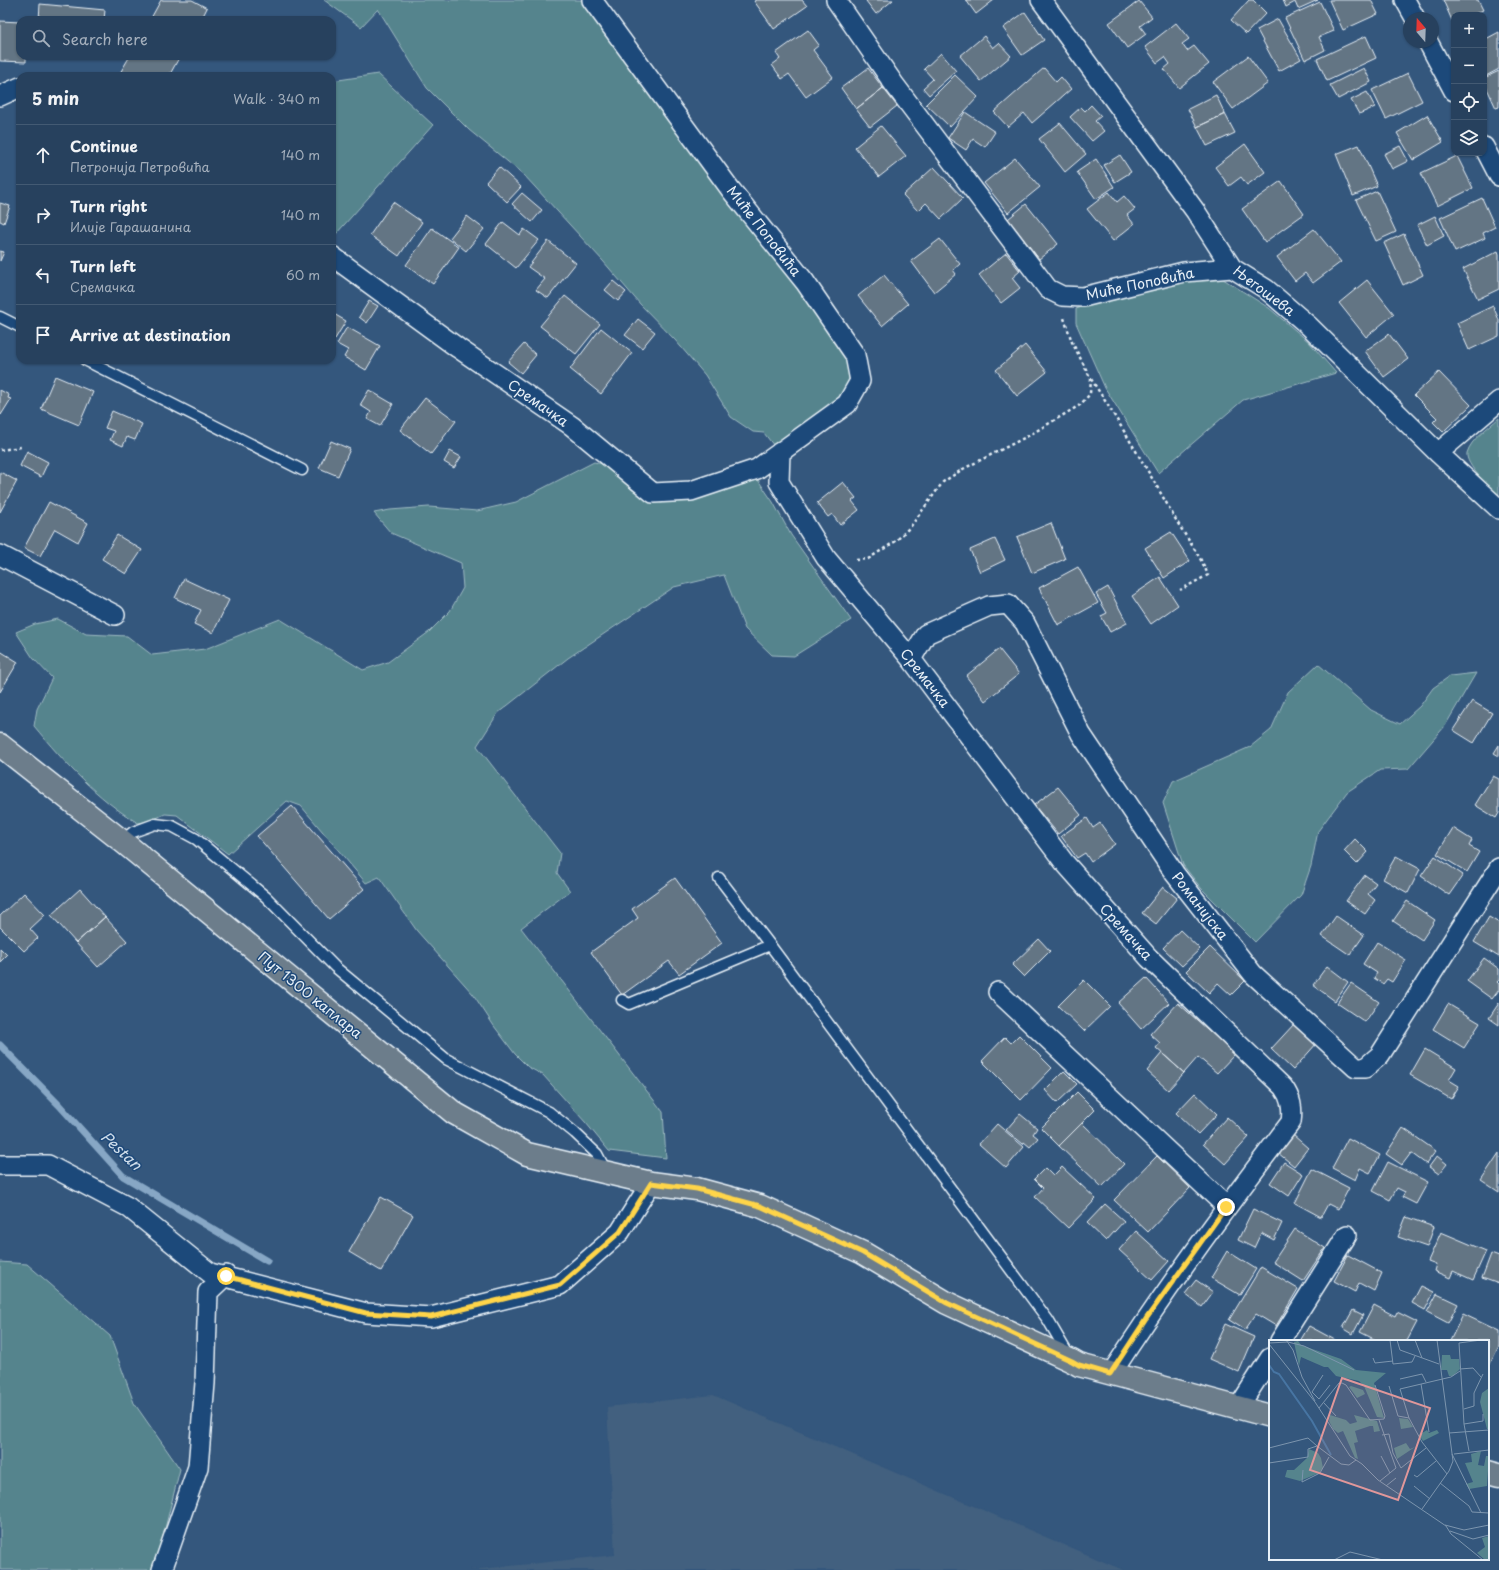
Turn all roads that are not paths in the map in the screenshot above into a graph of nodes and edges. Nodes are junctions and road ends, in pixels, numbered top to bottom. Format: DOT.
graph roads {
  1 [pos="592,0"];
  2 [pos="836,0"];
  3 [pos="1041,0"];
  4 [pos="1405,0"];
  5 [pos="1412,12"];
  6 [pos="1431,48"];
  7 [pos="1451,85"];
  8 [pos="16,89"];
  9 [pos="0,96"];
  10 [pos="1487,153"];
  11 [pos="1499,176"];
  12 [pos="336,259"];
  13 [pos="1232,268"];
  14 [pos="0,317"];
  15 [pos="16,325"];
  16 [pos="93,364"];
  17 [pos="1499,401"];
  18 [pos="780,452"];
  19 [pos="1438,453"];
  20 [pos="302,470"];
  21 [pos="756,470"];
  22 [pos="780,482"];
  23 [pos="1499,509"];
  24 [pos="0,555"];
  25 [pos="115,615"];
  26 [pos="911,659"];
  27 [pos="0,745"];
  28 [pos="122,841"];
  29 [pos="1499,868"];
  30 [pos="719,878"];
  31 [pos="770,945"];
  32 [pos="998,992"];
  33 [pos="622,1000"];
  34 [pos="0,1165"];
  35 [pos="607,1173"];
  36 [pos="651,1183"];
  37 [pos="1226,1207"];
  38 [pos="1347,1235"];
  39 [pos="226,1276"];
  40 [pos="1281,1340"];
  41 [pos="1269,1360"];
  42 [pos="1072,1361"];
  43 [pos="1110,1374"];
  44 [pos="1238,1408"];
  45 [pos="1269,1416"];
  46 [pos="1489,1472"];
  47 [pos="1499,1475"];
  48 [pos="162,1570"];
  1 -- 18 [label="street, Миће Поповића"];
  2 -- 13 [label="street, Миће Поповића"];
  3 -- 13 [label="street, Његошева"];
  4 -- 5 [label="street"];
  6 -- 7 [label="street"];
  8 -- 9 [label="street"];
  10 -- 11 [label="street"];
  12 -- 21 [label="street, Сремачка"];
  13 -- 19 [label="street, Његошева"];
  14 -- 15 [label="lane"];
  16 -- 20 [label="lane"];
  17 -- 19 [label="street"];
  18 -- 21 [label="street, Сремачка"];
  18 -- 22 [label="street"];
  19 -- 23 [label="street, Његошева"];
  21 -- 22 [label="street"];
  22 -- 26 [label="street, Сремачка"];
  24 -- 25 [label="street"];
  26 -- 29 [label="street, Романијска"];
  26 -- 37 [label="street, Сремачка"];
  27 -- 28 [label="main road, Пут 1300 каплара"];
  28 -- 35 [label="main road, Пут 1300 каплара"];
  28 -- 35 [label="lane"];
  30 -- 31 [label="lane"];
  31 -- 33 [label="lane"];
  31 -- 42 [label="lane"];
  32 -- 37 [label="street"];
  34 -- 39 [label="street"];
  35 -- 36 [label="main road, Пут 1300 каплара"];
  36 -- 39 [label="street"];
  36 -- 42 [label="main road, Пут 1300 каплара"];
  37 -- 43 [label="street, Сремачка"];
  38 -- 40 [label="street"];
  39 -- 48 [label="street"];
  41 -- 44 [label="street"];
  42 -- 43 [label="main road, Пут 1300 каплара"];
  43 -- 44 [label="main road, Пут 1300 каплара"];
  44 -- 45 [label="main road, Пут 1300 каплара"];
  46 -- 47 [label="main road"];
}
